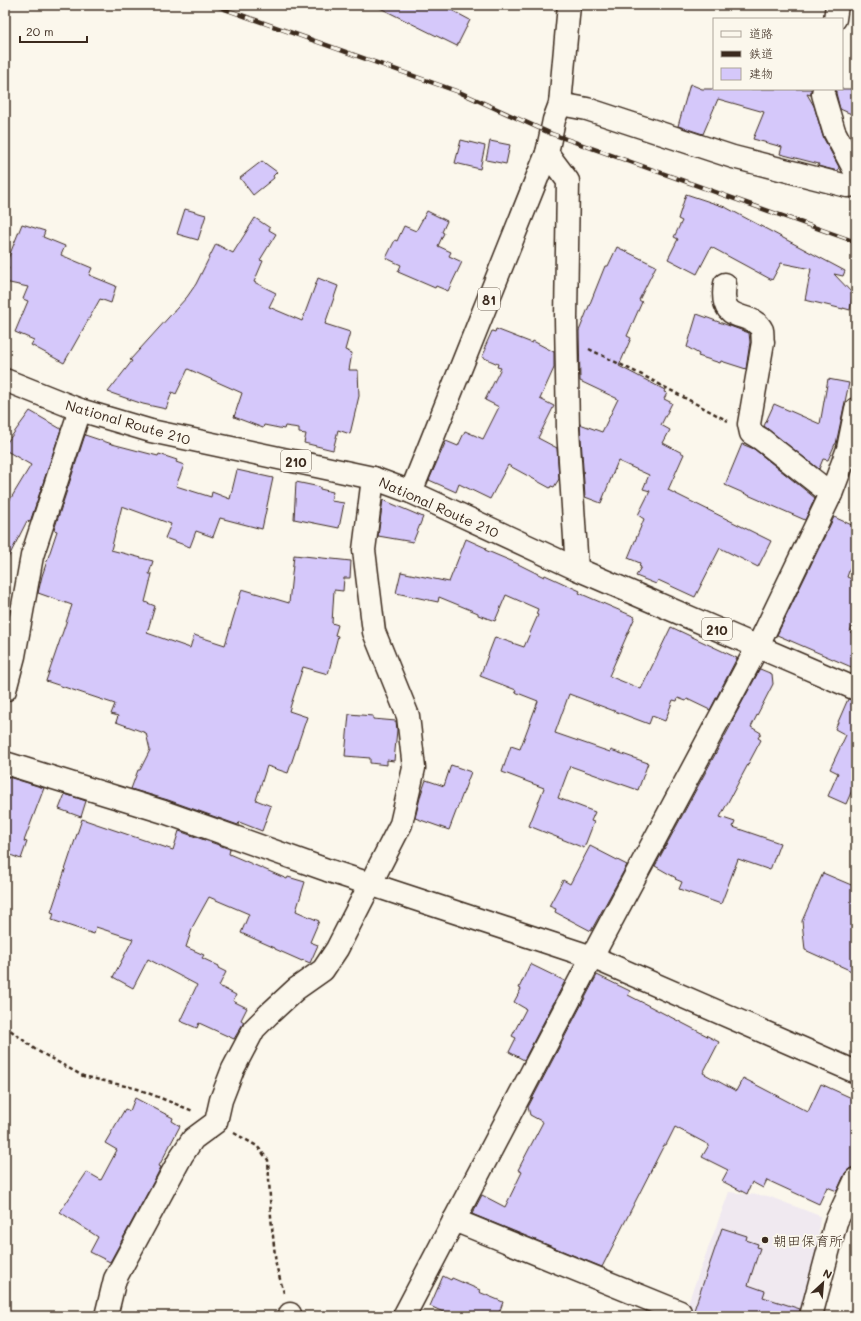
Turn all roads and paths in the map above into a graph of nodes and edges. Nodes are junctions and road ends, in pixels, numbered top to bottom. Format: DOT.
graph roads {
  1 [pos="569,5"];
  2 [pos="837,5"];
  3 [pos="835,18"];
  4 [pos="824,90"];
  5 [pos="560,104"];
  6 [pos="547,152"];
  7 [pos="856,173"];
  8 [pos="856,185"];
  9 [pos="725,284"];
  10 [pos="567,338"];
  11 [pos="5,380"];
  12 [pos="856,409"];
  13 [pos="80,410"];
  14 [pos="751,433"];
  15 [pos="373,478"];
  16 [pos="411,492"];
  17 [pos="831,494"];
  18 [pos="577,570"];
  19 [pos="758,646"];
  20 [pos="856,689"];
  21 [pos="5,690"];
  22 [pos="5,763"];
  23 [pos="370,884"];
  24 [pos="592,957"];
  25 [pos="5,1026"];
  26 [pos="856,1072"];
  27 [pos="216,1122"];
  28 [pos="856,1179"];
  29 [pos="454,1220"];
  30 [pos="680,1312"];
  31 [pos="290,1315"];
  32 [pos="106,1316"];
  33 [pos="404,1316"];
  34 [pos="812,1316"];
  1 -- 5 [label="main road, 81"];
  2 -- 3 [label="main road"];
  4 -- 7 [label="main road"];
  5 -- 6 [label="main road, 81"];
  5 -- 8 [label="main road"];
  6 -- 10 [label="main road"];
  6 -- 16 [label="main road, 81"];
  9 -- 14 [label="main road"];
  10 -- 14 [label="path"];
  10 -- 18 [label="main road"];
  11 -- 13 [label="main road, National Route 210 / 210"];
  12 -- 17 [label="main road"];
  13 -- 15 [label="main road, National Route 210 / 210"];
  13 -- 21 [label="main road"];
  14 -- 17 [label="main road"];
  15 -- 16 [label="main road, National Route 210 / 210"];
  15 -- 23 [label="main road"];
  16 -- 18 [label="main road, National Route 210 / 210"];
  17 -- 19 [label="main road"];
  18 -- 19 [label="main road, National Route 210 / 210"];
  19 -- 20 [label="main road, National Route 210 / 210"];
  19 -- 24 [label="main road"];
  22 -- 23 [label="main road"];
  23 -- 24 [label="main road"];
  23 -- 27 [label="main road"];
  24 -- 26 [label="main road"];
  24 -- 29 [label="main road"];
  25 -- 27 [label="path"];
  27 -- 31 [label="path"];
  27 -- 32 [label="main road"];
  28 -- 34 [label="main road"];
  29 -- 30 [label="main road"];
  29 -- 33 [label="main road"];
}
